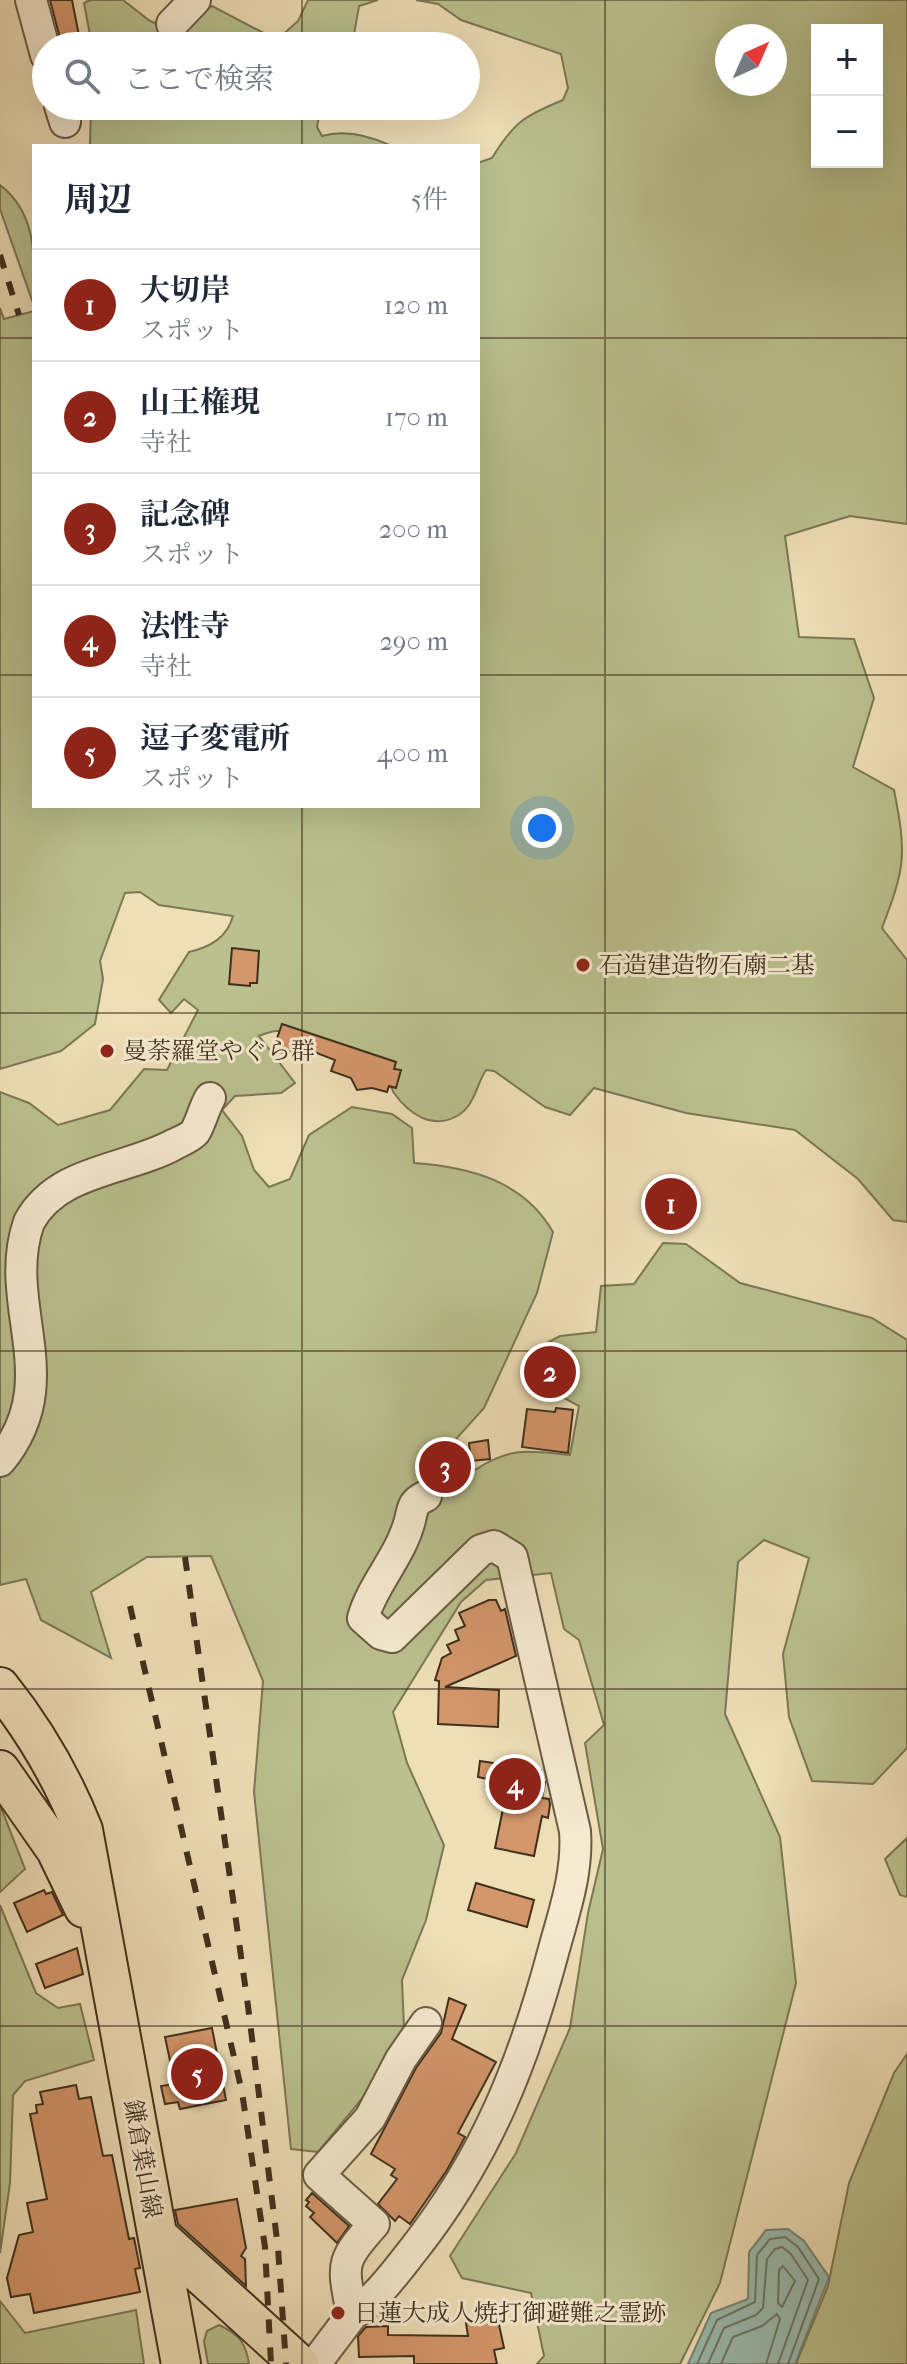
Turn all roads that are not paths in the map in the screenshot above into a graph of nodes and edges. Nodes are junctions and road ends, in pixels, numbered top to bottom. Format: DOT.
graph roads {
  1 [pos="31,0"];
  2 [pos="195,0"];
  3 [pos="172,24"];
  4 [pos="40,32"];
  5 [pos="210,1098"];
  6 [pos="0,1461"];
  7 [pos="426,1496"];
  8 [pos="0,1687"];
  9 [pos="0,1770"];
  10 [pos="105,1953"];
  11 [pos="426,2023"];
  12 [pos="158,2236"];
  13 [pos="170,2310"];
  14 [pos="352,2315"];
  15 [pos="243,2317"];
  16 [pos="181,2364"];
  17 [pos="299,2364"];
  18 [pos="315,2364"];
  1 -- 4 [label="street"];
  2 -- 3 [label="street"];
  5 -- 6 [label="street"];
  7 -- 14 [label="street"];
  8 -- 10 [label="main road, 鎌倉葉山線"];
  9 -- 10 [label="main road, 鎌倉葉山線"];
  10 -- 12 [label="main road, 鎌倉葉山線"];
  11 -- 14 [label="street"];
  12 -- 13 [label="main road, 鎌倉葉山線"];
  12 -- 15 [label="main road"];
  13 -- 15 [label="main road"];
  13 -- 16 [label="main road, 鎌倉葉山線"];
  14 -- 18 [label="street"];
  15 -- 17 [label="main road"];
}
